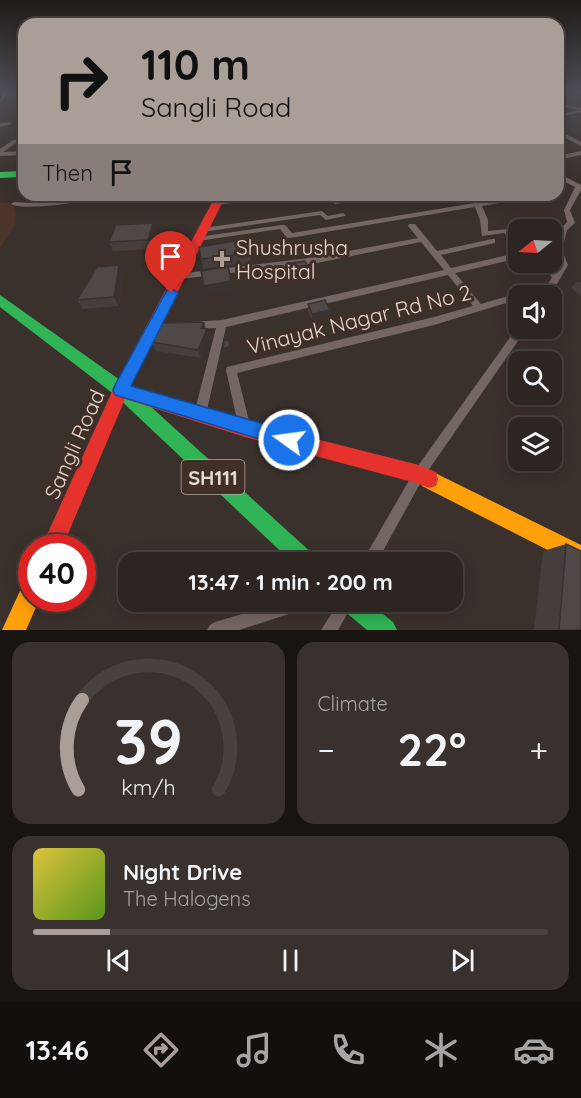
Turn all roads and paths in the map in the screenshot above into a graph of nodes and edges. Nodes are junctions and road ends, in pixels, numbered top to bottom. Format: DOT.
graph roads {
  1 [pos="9,124"];
  2 [pos="0,125"];
  3 [pos="564,135"];
  4 [pos="18,141"];
  5 [pos="581,144"];
  6 [pos="0,153"];
  7 [pos="18,153"];
  8 [pos="581,153"];
  9 [pos="564,157"];
  10 [pos="18,174"];
  11 [pos="0,176"];
  12 [pos="564,178"];
  13 [pos="580,187"];
  14 [pos="64,201"];
  15 [pos="218,201"];
  16 [pos="342,201"];
  17 [pos="500,201"];
  18 [pos="335,202"];
  19 [pos="14,204"];
  20 [pos="478,205"];
  21 [pos="343,215"];
  22 [pos="412,226"];
  23 [pos="350,227"];
  24 [pos="508,233"];
  25 [pos="201,234"];
  26 [pos="423,239"];
  27 [pos="492,241"];
  28 [pos="436,254"];
  29 [pos="508,258"];
  30 [pos="451,272"];
  31 [pos="553,273"];
  32 [pos="180,276"];
  33 [pos="557,277"];
  34 [pos="552,285"];
  35 [pos="0,300"];
  36 [pos="508,300"];
  37 [pos="479,307"];
  38 [pos="222,324"];
  39 [pos="186,325"];
  40 [pos="514,339"];
  41 [pos="121,390"];
  42 [pos="200,414"];
  43 [pos="245,429"];
  44 [pos="419,474"];
  45 [pos="57,534"];
  46 [pos="296,552"];
  47 [pos="375,552"];
  48 [pos="581,556"];
  49 [pos="22,612"];
  50 [pos="272,612"];
  51 [pos="342,612"];
  52 [pos="362,612"];
  53 [pos="14,630"];
  54 [pos="215,630"];
  55 [pos="329,630"];
  56 [pos="385,630"];
  1 -- 2 [label="street"];
  3 -- 5 [label="street"];
  4 -- 6 [label="street"];
  6 -- 7 [label="street"];
  8 -- 9 [label="street"];
  10 -- 11 [label="main road"];
  12 -- 13 [label="street"];
  13 -- 33 [label="street"];
  14 -- 19 [label="street"];
  15 -- 25 [label="main road, Sangli Road"];
  16 -- 18 [label="street"];
  17 -- 20 [label="street"];
  18 -- 21 [label="street"];
  20 -- 23 [label="street"];
  20 -- 24 [label="street"];
  21 -- 23 [label="street"];
  21 -- 25 [label="street"];
  22 -- 26 [label="street"];
  23 -- 25 [label="street"];
  25 -- 32 [label="main road, Sangli Road"];
  26 -- 28 [label="street"];
  26 -- 32 [label="street"];
  27 -- 28 [label="street"];
  28 -- 30 [label="street"];
  29 -- 30 [label="street"];
  30 -- 37 [label="street"];
  30 -- 38 [label="street"];
  31 -- 33 [label="street"];
  32 -- 41 [label="main road, Sangli Road"];
  33 -- 34 [label="street"];
  35 -- 41 [label="main road"];
  36 -- 37 [label="street, Vinayak Nagar Rd No 2"];
  37 -- 43 [label="street, Vinayak Nagar Rd No 2"];
  38 -- 39 [label="street"];
  38 -- 42 [label="street"];
  40 -- 44 [label="street"];
  41 -- 42 [label="main road"];
  41 -- 45 [label="main road, Sangli Road"];
  41 -- 46 [label="main road, SH111"];
  42 -- 43 [label="main road"];
  43 -- 44 [label="main road"];
  44 -- 47 [label="street"];
  44 -- 48 [label="main road"];
  49 -- 53 [label="main road"];
  50 -- 54 [label="street"];
  51 -- 55 [label="street"];
  52 -- 56 [label="main road"];
}
